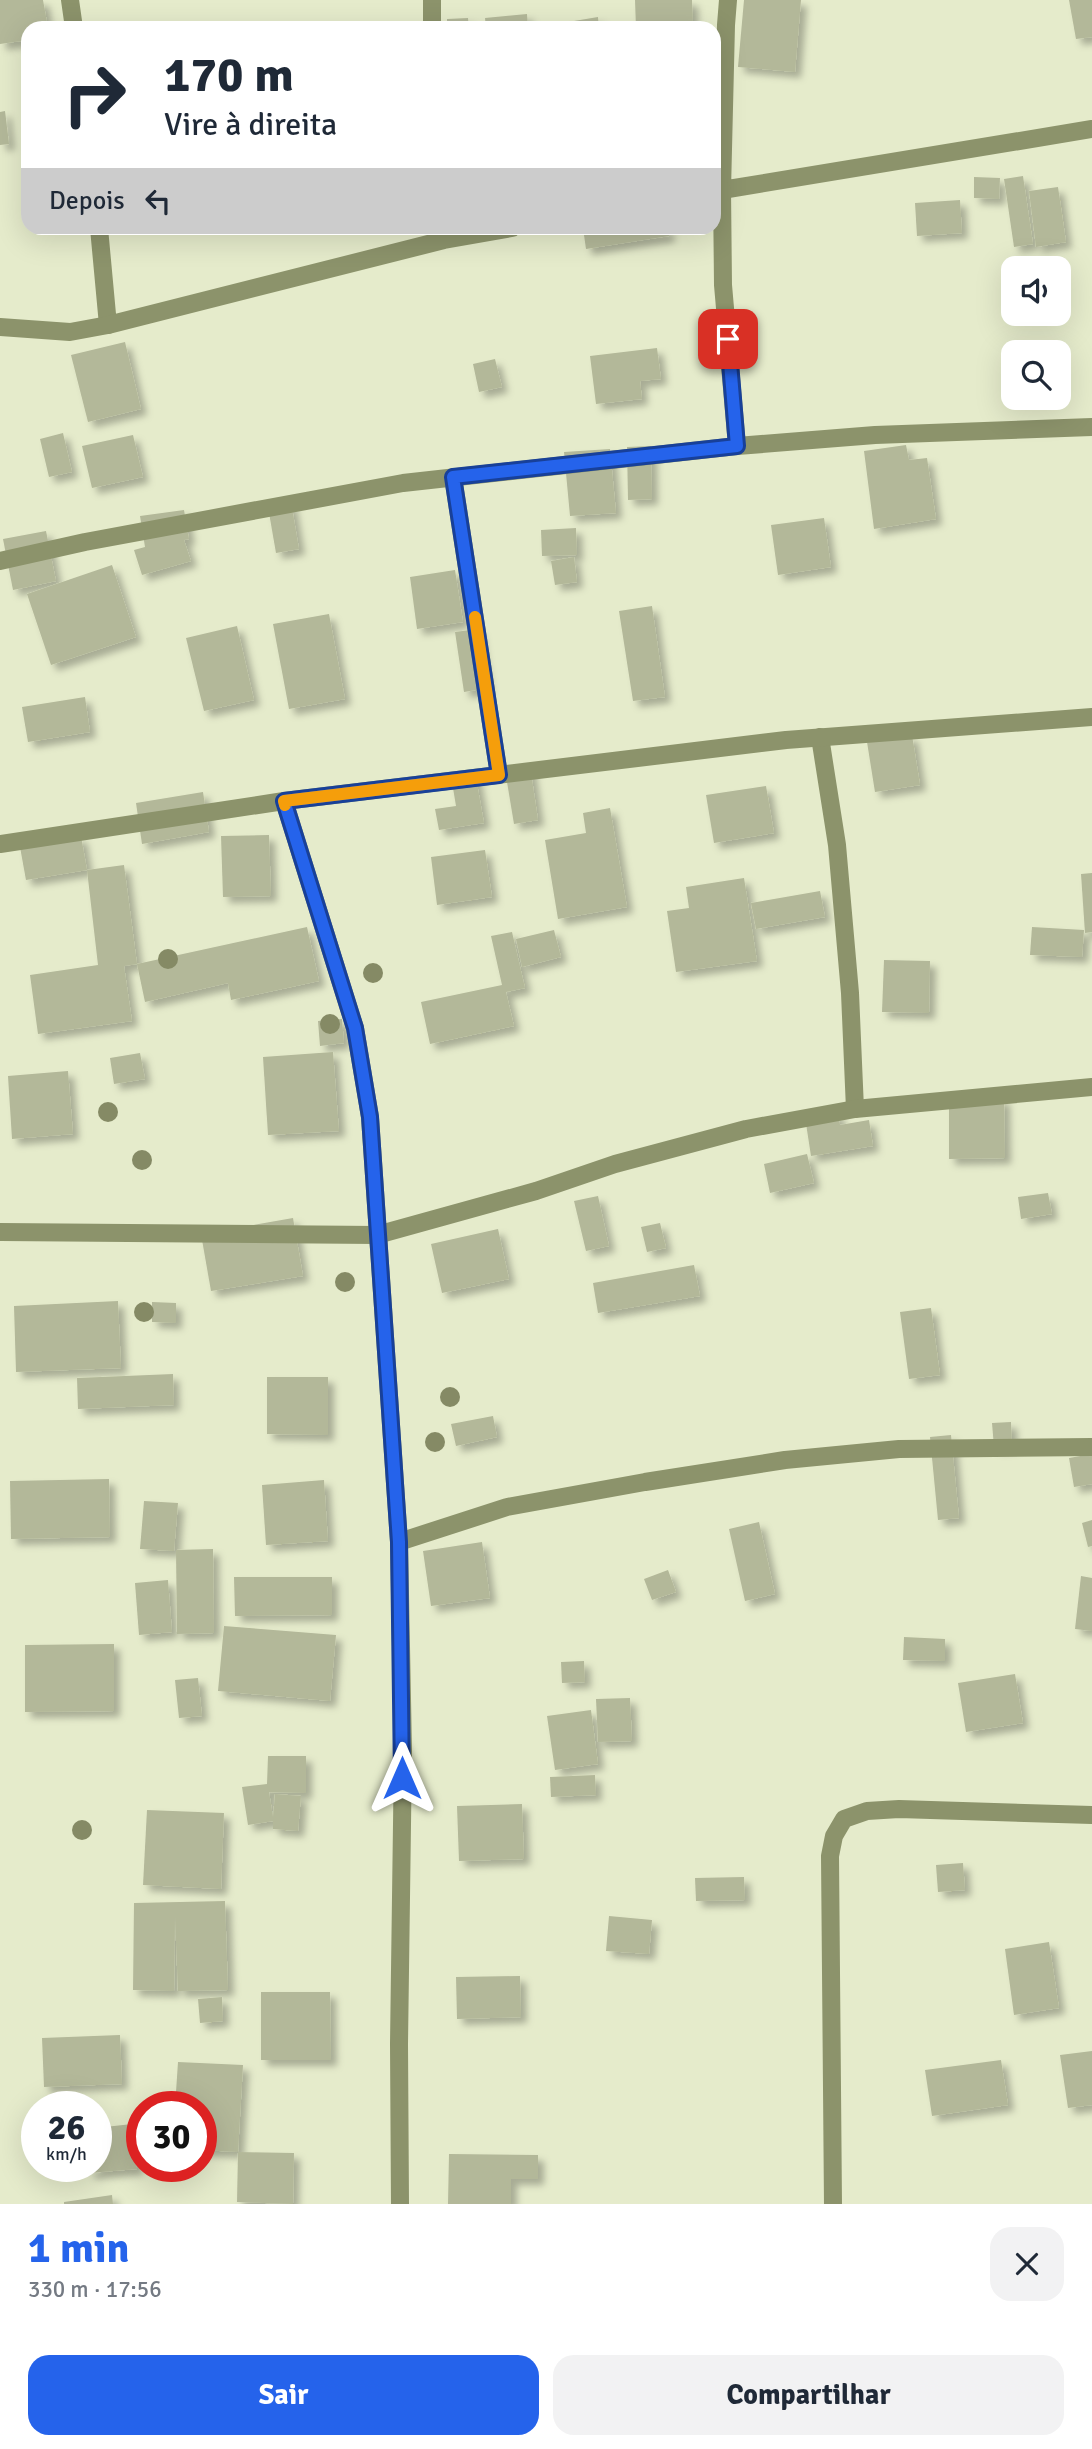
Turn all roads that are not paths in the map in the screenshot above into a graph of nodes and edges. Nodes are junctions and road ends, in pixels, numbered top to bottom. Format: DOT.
graph roads {
  1 [pos="70,0"];
  2 [pos="432,0"];
  3 [pos="728,0"];
  4 [pos="73,21"];
  5 [pos="432,21"];
  6 [pos="721,128"];
  7 [pos="1092,129"];
  8 [pos="721,190"];
  9 [pos="100,235"];
  10 [pos="439,235"];
  11 [pos="720,235"];
  12 [pos="108,325"];
  13 [pos="0,327"];
  14 [pos="1092,427"];
  15 [pos="737,446"];
  16 [pos="453,477"];
  17 [pos="0,561"];
  18 [pos="1092,717"];
  19 [pos="820,737"];
  20 [pos="499,775"];
  21 [pos="284,801"];
  22 [pos="0,844"];
  23 [pos="1092,1087"];
  24 [pos="855,1110"];
  25 [pos="0,1232"];
  26 [pos="377,1235"];
  27 [pos="1092,1447"];
  28 [pos="399,1542"];
  29 [pos="1092,1815"];
  30 [pos="400,2204"];
  31 [pos="833,2204"];
  1 -- 4 [label="street"];
  2 -- 5 [label="street"];
  3 -- 6 [label="street"];
  7 -- 8 [label="street"];
  9 -- 12 [label="street"];
  10 -- 12 [label="street"];
  11 -- 15 [label="street"];
  12 -- 13 [label="street"];
  14 -- 15 [label="street"];
  15 -- 16 [label="street"];
  16 -- 17 [label="street"];
  16 -- 20 [label="street"];
  18 -- 19 [label="street"];
  19 -- 20 [label="street"];
  19 -- 24 [label="street"];
  20 -- 21 [label="street"];
  21 -- 22 [label="street"];
  21 -- 26 [label="street"];
  23 -- 24 [label="street"];
  24 -- 26 [label="street"];
  25 -- 26 [label="street"];
  26 -- 28 [label="street"];
  27 -- 28 [label="street"];
  28 -- 30 [label="street"];
  29 -- 31 [label="street"];
}
